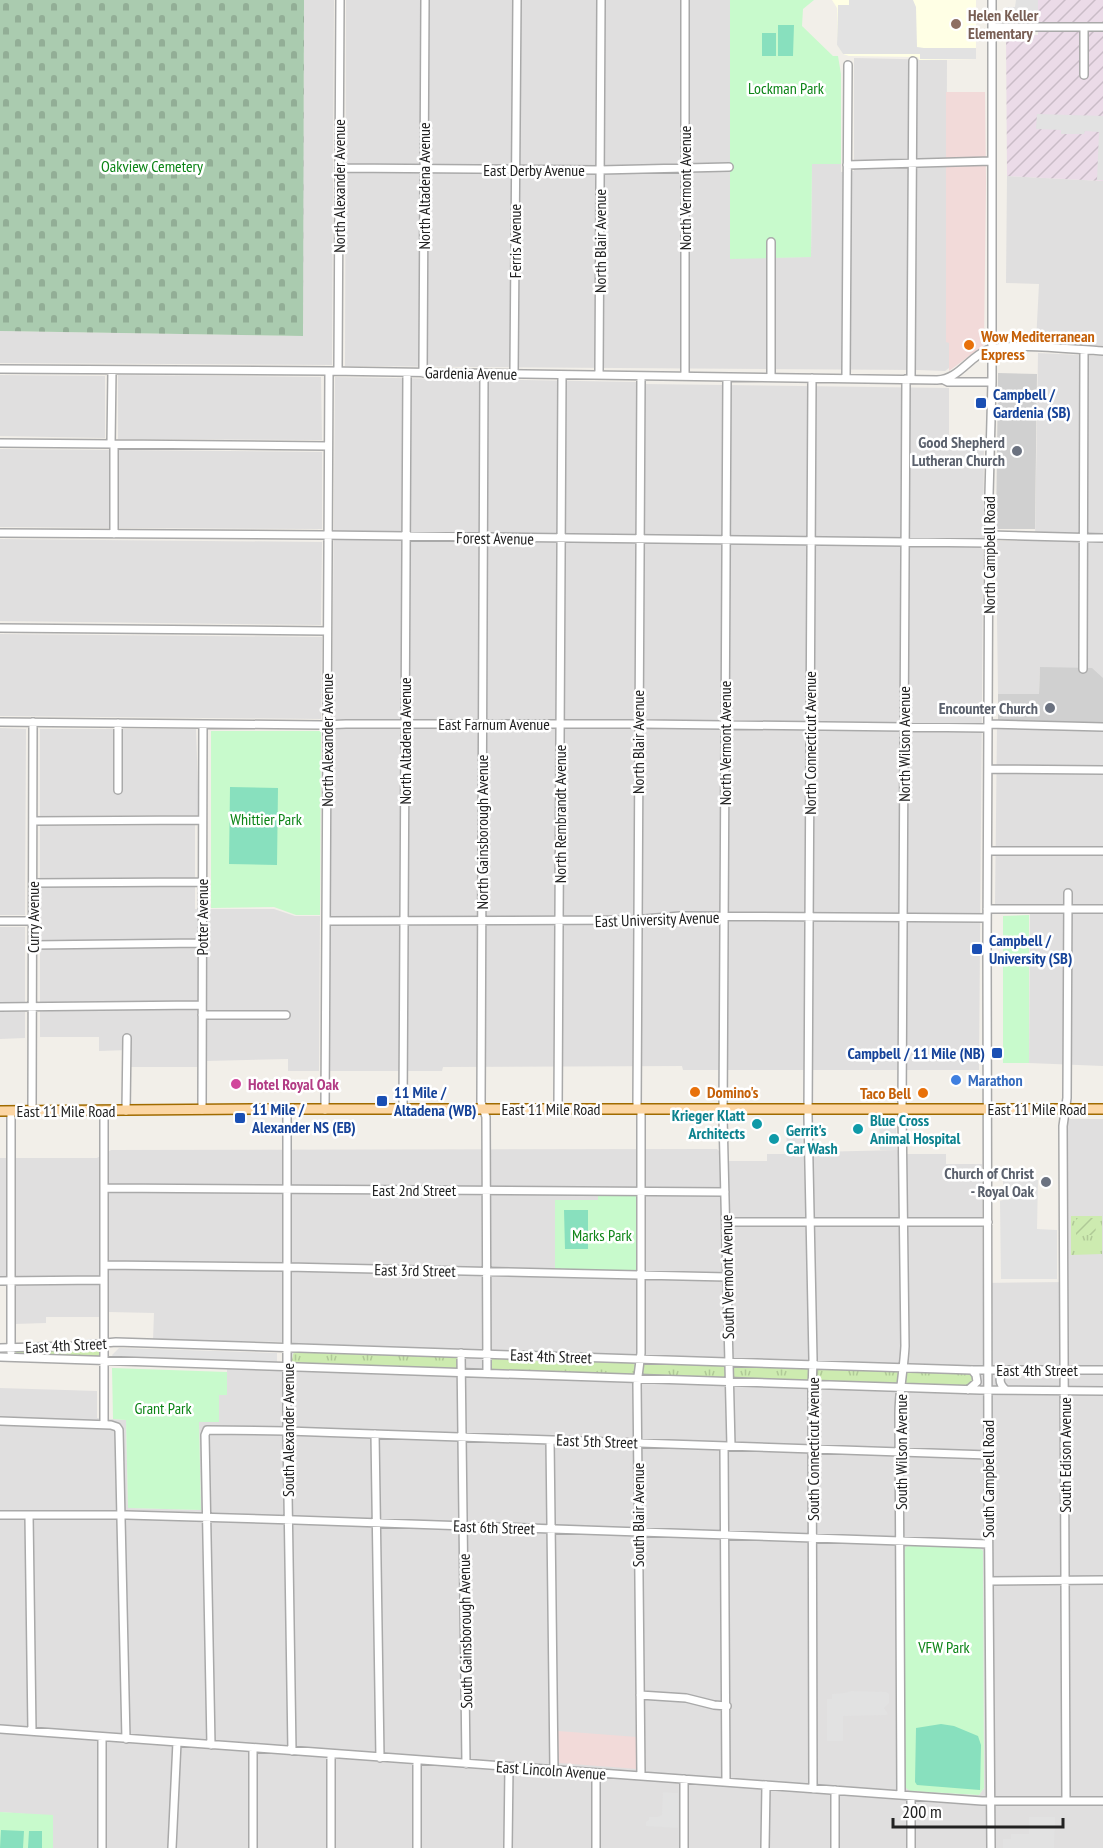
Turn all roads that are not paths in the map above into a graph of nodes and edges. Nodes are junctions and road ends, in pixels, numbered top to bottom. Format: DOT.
graph roads {
  1 [pos="340,0"];
  2 [pos="425,0"];
  3 [pos="516,0"];
  4 [pos="601,0"];
  5 [pos="685,0"];
  6 [pos="993,0"];
  7 [pos="993,27"];
  8 [pos="1084,27"];
  9 [pos="1103,27"];
  10 [pos="913,61"];
  11 [pos="848,65"];
  12 [pos="1084,75"];
  13 [pos="912,162"];
  14 [pos="992,162"];
  15 [pos="847,165"];
  16 [pos="729,167"];
  17 [pos="339,168"];
  18 [pos="685,168"];
  19 [pos="424,169"];
  20 [pos="515,170"];
  21 [pos="600,170"];
  22 [pos="771,242"];
  23 [pos="992,349"];
  24 [pos="1084,350"];
  25 [pos="1103,351"];
  26 [pos="0,369"];
  27 [pos="112,370"];
  28 [pos="329,371"];
  29 [pos="338,371"];
  30 [pos="407,373"];
  31 [pos="423,373"];
  32 [pos="484,374"];
  33 [pos="514,374"];
  34 [pos="562,375"];
  35 [pos="599,375"];
  36 [pos="641,376"];
  37 [pos="685,376"];
  38 [pos="727,377"];
  39 [pos="771,377"];
  40 [pos="812,378"];
  41 [pos="846,378"];
  42 [pos="908,379"];
  43 [pos="941,380"];
  44 [pos="992,382"];
  45 [pos="0,443"];
  46 [pos="113,444"];
  47 [pos="328,446"];
  48 [pos="0,534"];
  49 [pos="114,534"];
  50 [pos="989,535"];
  51 [pos="328,536"];
  52 [pos="406,537"];
  53 [pos="1083,537"];
  54 [pos="483,538"];
  55 [pos="1103,538"];
  56 [pos="561,539"];
  57 [pos="639,540"];
  58 [pos="726,541"];
  59 [pos="811,542"];
  60 [pos="904,543"];
  61 [pos="989,543"];
  62 [pos="0,628"];
  63 [pos="327,631"];
  64 [pos="1083,669"];
  65 [pos="0,722"];
  66 [pos="33,722"];
  67 [pos="118,723"];
  68 [pos="202,724"];
  69 [pos="405,724"];
  70 [pos="482,724"];
  71 [pos="560,724"];
  72 [pos="638,724"];
  73 [pos="327,725"];
  74 [pos="725,725"];
  75 [pos="810,726"];
  76 [pos="988,726"];
  77 [pos="904,727"];
  78 [pos="1103,727"];
  79 [pos="988,769"];
  80 [pos="1103,770"];
  81 [pos="118,790"];
  82 [pos="202,820"];
  83 [pos="33,821"];
  84 [pos="988,851"];
  85 [pos="1103,851"];
  86 [pos="202,882"];
  87 [pos="33,883"];
  88 [pos="1068,893"];
  89 [pos="987,909"];
  90 [pos="1067,909"];
  91 [pos="1103,909"];
  92 [pos="724,917"];
  93 [pos="809,917"];
  94 [pos="903,917"];
  95 [pos="987,918"];
  96 [pos="404,920"];
  97 [pos="482,920"];
  98 [pos="637,920"];
  99 [pos="0,921"];
  100 [pos="33,921"];
  101 [pos="326,921"];
  102 [pos="559,921"];
  103 [pos="202,943"];
  104 [pos="33,945"];
  105 [pos="202,1005"];
  106 [pos="0,1007"];
  107 [pos="32,1007"];
  108 [pos="286,1015"];
  109 [pos="202,1016"];
  110 [pos="127,1038"];
  111 [pos="403,1109"];
  112 [pos="558,1109"];
  113 [pos="639,1109"];
  114 [pos="723,1109"];
  115 [pos="808,1109"];
  116 [pos="902,1109"];
  117 [pos="988,1109"];
  118 [pos="1065,1109"];
  119 [pos="1103,1109"];
  120 [pos="202,1110"];
  121 [pos="287,1110"];
  122 [pos="325,1110"];
  123 [pos="484,1110"];
  124 [pos="0,1111"];
  125 [pos="11,1111"];
  126 [pos="32,1111"];
  127 [pos="104,1111"];
  128 [pos="126,1111"];
  129 [pos="104,1188"];
  130 [pos="287,1189"];
  131 [pos="486,1190"];
  132 [pos="641,1192"];
  133 [pos="725,1192"];
  134 [pos="726,1222"];
  135 [pos="811,1222"];
  136 [pos="904,1222"];
  137 [pos="988,1222"];
  138 [pos="104,1265"];
  139 [pos="287,1267"];
  140 [pos="487,1271"];
  141 [pos="641,1275"];
  142 [pos="727,1277"];
  143 [pos="104,1280"];
  144 [pos="0,1281"];
  145 [pos="11,1281"];
  146 [pos="104,1343"];
  147 [pos="11,1347"];
  148 [pos="0,1348"];
  149 [pos="287,1348"];
  150 [pos="461,1353"];
  151 [pos="487,1354"];
  152 [pos="0,1357"];
  153 [pos="11,1357"];
  154 [pos="640,1359"];
  155 [pos="104,1360"];
  156 [pos="729,1362"];
  157 [pos="813,1365"];
  158 [pos="287,1366"];
  159 [pos="902,1368"];
  160 [pos="972,1370"];
  161 [pos="988,1370"];
  162 [pos="1007,1370"];
  163 [pos="1065,1370"];
  164 [pos="1103,1370"];
  165 [pos="462,1372"];
  166 [pos="487,1373"];
  167 [pos="637,1378"];
  168 [pos="729,1381"];
  169 [pos="812,1384"];
  170 [pos="901,1387"];
  171 [pos="968,1390"];
  172 [pos="988,1390"];
  173 [pos="1006,1390"];
  174 [pos="1065,1390"];
  175 [pos="1103,1390"];
  176 [pos="0,1421"];
  177 [pos="104,1424"];
  178 [pos="287,1431"];
  179 [pos="375,1434"];
  180 [pos="462,1437"];
  181 [pos="550,1440"];
  182 [pos="637,1443"];
  183 [pos="728,1446"];
  184 [pos="812,1449"];
  185 [pos="899,1452"];
  186 [pos="988,1455"];
  187 [pos="0,1515"];
  188 [pos="29,1515"];
  189 [pos="122,1515"];
  190 [pos="206,1517"];
  191 [pos="288,1520"];
  192 [pos="376,1522"];
  193 [pos="463,1526"];
  194 [pos="551,1529"];
  195 [pos="638,1532"];
  196 [pos="725,1535"];
  197 [pos="813,1538"];
  198 [pos="900,1541"];
  199 [pos="988,1544"];
  200 [pos="1103,1580"];
  201 [pos="988,1581"];
  202 [pos="1065,1581"];
  203 [pos="640,1695"];
  204 [pos="727,1706"];
  205 [pos="0,1729"];
  206 [pos="32,1731"];
  207 [pos="102,1737"];
  208 [pos="126,1738"];
  209 [pos="177,1742"];
  210 [pos="211,1745"];
  211 [pos="253,1748"];
  212 [pos="292,1751"];
  213 [pos="331,1754"];
  214 [pos="380,1758"];
  215 [pos="417,1760"];
  216 [pos="466,1764"];
  217 [pos="509,1767"];
  218 [pos="554,1770"];
  219 [pos="596,1773"];
  220 [pos="641,1776"];
  221 [pos="684,1779"];
  222 [pos="726,1782"];
  223 [pos="766,1785"];
  224 [pos="813,1789"];
  225 [pos="835,1790"];
  226 [pos="901,1795"];
  227 [pos="911,1796"];
  228 [pos="990,1801"];
  229 [pos="1066,1801"];
  230 [pos="1103,1801"];
  231 [pos="102,1848"];
  232 [pos="172,1848"];
  233 [pos="254,1848"];
  234 [pos="331,1848"];
  235 [pos="417,1848"];
  236 [pos="508,1848"];
  237 [pos="596,1848"];
  238 [pos="684,1848"];
  239 [pos="765,1848"];
  240 [pos="835,1848"];
  241 [pos="911,1848"];
  242 [pos="991,1848"];
  1 -- 17 [label="street, North Alexander Avenue"];
  2 -- 19 [label="street, North Altadena Avenue"];
  3 -- 20 [label="street, Ferris Avenue"];
  4 -- 21 [label="street, North Blair Avenue"];
  5 -- 18 [label="street, North Vermont Avenue"];
  6 -- 7 [label="street, North Campbell Road"];
  7 -- 8 [label="street"];
  7 -- 14 [label="street, North Campbell Road"];
  8 -- 9 [label="street"];
  8 -- 12 [label="street"];
  10 -- 13 [label="street, North Wilson Avenue"];
  11 -- 15 [label="street"];
  13 -- 14 [label="street"];
  13 -- 15 [label="street"];
  13 -- 42 [label="street, North Wilson Avenue"];
  14 -- 23 [label="street, North Campbell Road"];
  15 -- 41 [label="street"];
  16 -- 18 [label="street, East Derby Avenue"];
  17 -- 19 [label="street, East Derby Avenue"];
  17 -- 29 [label="street, North Alexander Avenue"];
  18 -- 21 [label="street, East Derby Avenue"];
  18 -- 37 [label="street, North Vermont Avenue"];
  19 -- 20 [label="street, East Derby Avenue"];
  19 -- 31 [label="street, North Altadena Avenue"];
  20 -- 21 [label="street, East Derby Avenue"];
  20 -- 33 [label="street, Ferris Avenue"];
  21 -- 35 [label="street, North Blair Avenue"];
  22 -- 39 [label="street"];
  23 -- 24 [label="street"];
  23 -- 43 [label="street"];
  23 -- 44 [label="street, North Campbell Road"];
  24 -- 25 [label="street"];
  24 -- 53 [label="street"];
  26 -- 27 [label="street, Gardenia Avenue"];
  27 -- 28 [label="street, Gardenia Avenue"];
  27 -- 46 [label="street"];
  28 -- 29 [label="street, Gardenia Avenue"];
  28 -- 47 [label="street, North Alexander Avenue"];
  29 -- 30 [label="street, Gardenia Avenue"];
  30 -- 31 [label="street, Gardenia Avenue"];
  30 -- 52 [label="street, North Altadena Avenue"];
  31 -- 32 [label="street, Gardenia Avenue"];
  32 -- 33 [label="street, Gardenia Avenue"];
  32 -- 54 [label="street, North Gainsborough Avenue"];
  33 -- 34 [label="street, Gardenia Avenue"];
  34 -- 35 [label="street, Gardenia Avenue"];
  34 -- 56 [label="street, North Rembrandt Avenue"];
  35 -- 36 [label="street, Gardenia Avenue"];
  36 -- 37 [label="street, Gardenia Avenue"];
  36 -- 57 [label="street, North Blair Avenue"];
  37 -- 38 [label="street, Gardenia Avenue"];
  38 -- 39 [label="street, Gardenia Avenue"];
  38 -- 58 [label="street, North Vermont Avenue"];
  39 -- 40 [label="street, Gardenia Avenue"];
  40 -- 41 [label="street, Gardenia Avenue"];
  40 -- 59 [label="street, North Connecticut Avenue"];
  41 -- 42 [label="street, Gardenia Avenue"];
  42 -- 43 [label="street, Gardenia Avenue"];
  42 -- 60 [label="street, North Wilson Avenue"];
  43 -- 44 [label="street, Gardenia Avenue"];
  44 -- 50 [label="street, North Campbell Road"];
  45 -- 46 [label="street"];
  46 -- 47 [label="street"];
  46 -- 49 [label="street"];
  47 -- 51 [label="street, North Alexander Avenue"];
  48 -- 49 [label="street, Forest Avenue"];
  49 -- 51 [label="street, Forest Avenue"];
  50 -- 53 [label="street"];
  50 -- 61 [label="street, North Campbell Road"];
  51 -- 52 [label="street, Forest Avenue"];
  51 -- 63 [label="street, North Alexander Avenue"];
  52 -- 54 [label="street, Forest Avenue"];
  52 -- 69 [label="street, North Altadena Avenue"];
  53 -- 55 [label="street"];
  53 -- 64 [label="street"];
  54 -- 56 [label="street, Forest Avenue"];
  54 -- 70 [label="street, North Gainsborough Avenue"];
  56 -- 57 [label="street, Forest Avenue"];
  56 -- 71 [label="street, North Rembrandt Avenue"];
  57 -- 58 [label="street, Forest Avenue"];
  57 -- 72 [label="street, North Blair Avenue"];
  58 -- 59 [label="street, Forest Avenue"];
  58 -- 74 [label="street, North Vermont Avenue"];
  59 -- 60 [label="street, Forest Avenue"];
  59 -- 75 [label="street, North Connecticut Avenue"];
  60 -- 61 [label="street, Forest Avenue"];
  60 -- 77 [label="street, North Wilson Avenue"];
  61 -- 76 [label="street, North Campbell Road"];
  62 -- 63 [label="street"];
  63 -- 73 [label="street, North Alexander Avenue"];
  65 -- 66 [label="street, East Farnum Avenue"];
  66 -- 67 [label="street, East Farnum Avenue"];
  66 -- 83 [label="street, Curry Avenue"];
  67 -- 68 [label="street, East Farnum Avenue"];
  67 -- 81 [label="street"];
  68 -- 73 [label="street, East Farnum Avenue"];
  68 -- 82 [label="street, Potter Avenue"];
  69 -- 70 [label="street, East Farnum Avenue"];
  69 -- 73 [label="street, East Farnum Avenue"];
  69 -- 96 [label="street, North Altadena Avenue"];
  70 -- 71 [label="street, East Farnum Avenue"];
  70 -- 97 [label="street, North Gainsborough Avenue"];
  71 -- 72 [label="street, East Farnum Avenue"];
  71 -- 102 [label="street, North Rembrandt Avenue"];
  72 -- 74 [label="street, East Farnum Avenue"];
  72 -- 98 [label="street, North Blair Avenue"];
  73 -- 101 [label="street, North Alexander Avenue"];
  74 -- 75 [label="street, East Farnum Avenue"];
  74 -- 92 [label="street, North Vermont Avenue"];
  75 -- 77 [label="street, East Farnum Avenue"];
  75 -- 93 [label="street, North Connecticut Avenue"];
  76 -- 77 [label="street, East Farnum Avenue"];
  76 -- 78 [label="street, East Farnum Avenue"];
  76 -- 79 [label="street, North Campbell Road"];
  77 -- 94 [label="street, North Wilson Avenue"];
  79 -- 80 [label="street"];
  79 -- 84 [label="street, North Campbell Road"];
  82 -- 83 [label="street"];
  82 -- 86 [label="street, Potter Avenue"];
  83 -- 87 [label="street, Curry Avenue"];
  84 -- 85 [label="street"];
  84 -- 89 [label="street, North Campbell Road"];
  86 -- 87 [label="street"];
  86 -- 103 [label="street, Potter Avenue"];
  87 -- 100 [label="street, Curry Avenue"];
  88 -- 90 [label="street, South Edison Avenue"];
  89 -- 90 [label="street"];
  89 -- 95 [label="street, North Campbell Road"];
  90 -- 91 [label="street"];
  90 -- 118 [label="street, South Edison Avenue"];
  92 -- 93 [label="street, East University Avenue"];
  92 -- 98 [label="street, East University Avenue"];
  92 -- 114 [label="street, North Vermont Avenue"];
  93 -- 94 [label="street, East University Avenue"];
  93 -- 115 [label="street, North Connecticut Avenue"];
  94 -- 95 [label="street, East University Avenue"];
  94 -- 116 [label="street, North Wilson Avenue"];
  95 -- 117 [label="street, North Campbell Road"];
  96 -- 97 [label="street, East University Avenue"];
  96 -- 101 [label="street, East University Avenue"];
  96 -- 111 [label="street, North Altadena Avenue"];
  97 -- 102 [label="street, East University Avenue"];
  97 -- 123 [label="street, North Gainsborough Avenue"];
  98 -- 102 [label="street, East University Avenue"];
  98 -- 113 [label="street, North Blair Avenue"];
  99 -- 100 [label="street"];
  100 -- 104 [label="street, Curry Avenue"];
  101 -- 122 [label="street, North Alexander Avenue"];
  102 -- 112 [label="street, North Rembrandt Avenue"];
  103 -- 104 [label="street"];
  103 -- 105 [label="street, Potter Avenue"];
  104 -- 107 [label="street, Curry Avenue"];
  105 -- 107 [label="street"];
  105 -- 109 [label="street, Potter Avenue"];
  106 -- 107 [label="street"];
  107 -- 126 [label="street, Curry Avenue"];
  108 -- 109 [label="street"];
  109 -- 120 [label="street, Potter Avenue"];
  110 -- 128 [label="street"];
  111 -- 122 [label="main road, East 11 Mile Road"];
  111 -- 123 [label="main road, East 11 Mile Road"];
  112 -- 113 [label="main road, East 11 Mile Road"];
  112 -- 123 [label="main road, East 11 Mile Road"];
  113 -- 114 [label="main road, East 11 Mile Road"];
  113 -- 132 [label="street, South Blair Avenue"];
  114 -- 115 [label="main road, East 11 Mile Road"];
  114 -- 133 [label="street, South Vermont Avenue"];
  115 -- 116 [label="main road, East 11 Mile Road"];
  115 -- 135 [label="street, South Connecticut Avenue"];
  116 -- 117 [label="main road, East 11 Mile Road"];
  116 -- 136 [label="street, South Wilson Avenue"];
  117 -- 118 [label="main road, East 11 Mile Road"];
  117 -- 137 [label="street, South Campbell Road"];
  118 -- 119 [label="main road, East 11 Mile Road"];
  118 -- 163 [label="street, South Edison Avenue"];
  120 -- 121 [label="main road, East 11 Mile Road"];
  120 -- 128 [label="main road, East 11 Mile Road"];
  121 -- 122 [label="main road, East 11 Mile Road"];
  121 -- 130 [label="street, South Alexander Avenue"];
  123 -- 131 [label="street"];
  124 -- 125 [label="main road, East 11 Mile Road"];
  125 -- 126 [label="main road, East 11 Mile Road"];
  125 -- 145 [label="street"];
  126 -- 127 [label="main road, East 11 Mile Road"];
  127 -- 128 [label="main road, East 11 Mile Road"];
  127 -- 129 [label="street"];
  129 -- 130 [label="street, East 2nd Street"];
  129 -- 138 [label="street"];
  130 -- 131 [label="street, East 2nd Street"];
  130 -- 139 [label="street, South Alexander Avenue"];
  131 -- 132 [label="street, East 2nd Street"];
  131 -- 140 [label="street"];
  132 -- 133 [label="street, East 2nd Street"];
  132 -- 141 [label="street, South Blair Avenue"];
  133 -- 134 [label="street, South Vermont Avenue"];
  134 -- 135 [label="street"];
  134 -- 142 [label="street, South Vermont Avenue"];
  135 -- 136 [label="street"];
  135 -- 157 [label="street, South Connecticut Avenue"];
  136 -- 137 [label="street"];
  136 -- 159 [label="street, South Wilson Avenue"];
  137 -- 161 [label="street, South Campbell Road"];
  138 -- 139 [label="street, East 3rd Street"];
  138 -- 143 [label="street"];
  139 -- 140 [label="street, East 3rd Street"];
  139 -- 149 [label="street, South Alexander Avenue"];
  140 -- 141 [label="street, East 3rd Street"];
  140 -- 151 [label="street"];
  141 -- 142 [label="street, East 3rd Street"];
  141 -- 154 [label="street, South Blair Avenue"];
  142 -- 156 [label="street, South Vermont Avenue"];
  143 -- 145 [label="street"];
  143 -- 146 [label="street"];
  144 -- 145 [label="street"];
  145 -- 147 [label="street"];
  146 -- 147 [label="street, East 4th Street"];
  146 -- 149 [label="street, East 4th Street"];
  146 -- 155 [label="street"];
  147 -- 148 [label="street, East 4th Street"];
  147 -- 153 [label="street"];
  149 -- 150 [label="street, East 4th Street"];
  149 -- 158 [label="street, South Alexander Avenue"];
  150 -- 151 [label="street, East 4th Street"];
  150 -- 165 [label="street, South Gainsborough Avenue"];
  151 -- 154 [label="street, East 4th Street"];
  151 -- 166 [label="street"];
  152 -- 153 [label="street, East 4th Street"];
  153 -- 155 [label="street, East 4th Street"];
  154 -- 156 [label="street, East 4th Street"];
  154 -- 167 [label="street, South Blair Avenue"];
  155 -- 158 [label="street, East 4th Street"];
  155 -- 177 [label="street"];
  156 -- 157 [label="street, East 4th Street"];
  156 -- 168 [label="street, South Vermont Avenue"];
  157 -- 159 [label="street, East 4th Street"];
  157 -- 169 [label="street, South Connecticut Avenue"];
  158 -- 165 [label="street, East 4th Street"];
  158 -- 178 [label="street, South Alexander Avenue"];
  159 -- 160 [label="street, East 4th Street"];
  159 -- 170 [label="street, South Wilson Avenue"];
  160 -- 161 [label="street, East 4th Street"];
  160 -- 171 [label="street"];
  161 -- 162 [label="street, East 4th Street"];
  161 -- 172 [label="street, South Campbell Road"];
  162 -- 163 [label="street, East 4th Street"];
  162 -- 173 [label="street"];
  163 -- 164 [label="street, East 4th Street"];
  163 -- 174 [label="street, South Edison Avenue"];
  165 -- 166 [label="street, East 4th Street"];
  165 -- 180 [label="street, South Gainsborough Avenue"];
  166 -- 167 [label="street, East 4th Street"];
  167 -- 168 [label="street, East 4th Street"];
  167 -- 182 [label="street, South Blair Avenue"];
  168 -- 169 [label="street, East 4th Street"];
  168 -- 183 [label="street, South Vermont Avenue"];
  169 -- 170 [label="street, East 4th Street"];
  169 -- 184 [label="street, South Connecticut Avenue"];
  170 -- 171 [label="street, East 4th Street"];
  170 -- 185 [label="street, South Wilson Avenue"];
  171 -- 172 [label="street, East 4th Street"];
  172 -- 173 [label="street, East 4th Street"];
  172 -- 186 [label="street, South Campbell Road"];
  173 -- 174 [label="street, East 4th Street"];
  174 -- 175 [label="street, East 4th Street"];
  174 -- 202 [label="street, South Edison Avenue"];
  176 -- 177 [label="street"];
  177 -- 189 [label="street"];
  178 -- 179 [label="street, East 5th Street"];
  178 -- 190 [label="street, East 5th Street"];
  178 -- 191 [label="street, South Alexander Avenue"];
  179 -- 180 [label="street, East 5th Street"];
  179 -- 192 [label="street"];
  180 -- 181 [label="street, East 5th Street"];
  180 -- 193 [label="street, South Gainsborough Avenue"];
  181 -- 182 [label="street, East 5th Street"];
  181 -- 194 [label="street"];
  182 -- 183 [label="street, East 5th Street"];
  182 -- 195 [label="street, South Blair Avenue"];
  183 -- 184 [label="street, East 5th Street"];
  183 -- 196 [label="street, South Vermont Avenue"];
  184 -- 185 [label="street, East 5th Street"];
  184 -- 197 [label="street, South Connecticut Avenue"];
  185 -- 186 [label="street, East 5th Street"];
  185 -- 198 [label="street, South Wilson Avenue"];
  186 -- 199 [label="street, South Campbell Road"];
  187 -- 188 [label="street, East 6th Street"];
  188 -- 189 [label="street, East 6th Street"];
  188 -- 206 [label="street"];
  189 -- 190 [label="street, East 6th Street"];
  189 -- 208 [label="street"];
  190 -- 191 [label="street, East 6th Street"];
  190 -- 210 [label="street"];
  191 -- 192 [label="street, East 6th Street"];
  191 -- 212 [label="street, South Alexander Avenue"];
  192 -- 193 [label="street, East 6th Street"];
  192 -- 214 [label="street"];
  193 -- 194 [label="street, East 6th Street"];
  193 -- 216 [label="street, South Gainsborough Avenue"];
  194 -- 195 [label="street, East 6th Street"];
  194 -- 218 [label="street"];
  195 -- 196 [label="street, East 6th Street"];
  195 -- 203 [label="street, South Blair Avenue"];
  196 -- 197 [label="street, East 6th Street"];
  196 -- 204 [label="street, South Vermont Avenue"];
  197 -- 198 [label="street, East 6th Street"];
  197 -- 224 [label="street, South Connecticut Avenue"];
  198 -- 199 [label="street, East 6th Street"];
  198 -- 226 [label="street, South Wilson Avenue"];
  199 -- 201 [label="street, South Campbell Road"];
  200 -- 202 [label="street"];
  201 -- 202 [label="street"];
  201 -- 228 [label="street, South Campbell Road"];
  202 -- 229 [label="street, South Edison Avenue"];
  203 -- 204 [label="street"];
  203 -- 220 [label="street, South Blair Avenue"];
  204 -- 222 [label="street, South Vermont Avenue"];
  205 -- 206 [label="street, East Lincoln Avenue"];
  206 -- 207 [label="street, East Lincoln Avenue"];
  207 -- 208 [label="street, East Lincoln Avenue"];
  207 -- 231 [label="street"];
  208 -- 209 [label="street, East Lincoln Avenue"];
  209 -- 210 [label="street, East Lincoln Avenue"];
  209 -- 232 [label="street"];
  210 -- 211 [label="street, East Lincoln Avenue"];
  211 -- 212 [label="street, East Lincoln Avenue"];
  211 -- 233 [label="street"];
  212 -- 213 [label="street, East Lincoln Avenue"];
  213 -- 214 [label="street, East Lincoln Avenue"];
  213 -- 234 [label="street"];
  214 -- 215 [label="street, East Lincoln Avenue"];
  215 -- 216 [label="street, East Lincoln Avenue"];
  215 -- 235 [label="street"];
  216 -- 217 [label="street, East Lincoln Avenue"];
  217 -- 218 [label="street, East Lincoln Avenue"];
  217 -- 236 [label="street"];
  218 -- 219 [label="street, East Lincoln Avenue"];
  219 -- 220 [label="street, East Lincoln Avenue"];
  219 -- 237 [label="street"];
  220 -- 221 [label="street, East Lincoln Avenue"];
  221 -- 222 [label="street, East Lincoln Avenue"];
  221 -- 238 [label="street"];
  222 -- 223 [label="street, East Lincoln Avenue"];
  223 -- 224 [label="street, East Lincoln Avenue"];
  223 -- 239 [label="street"];
  224 -- 225 [label="street, East Lincoln Avenue"];
  225 -- 226 [label="street, East Lincoln Avenue"];
  225 -- 240 [label="street"];
  226 -- 227 [label="street, East Lincoln Avenue"];
  227 -- 228 [label="street, East Lincoln Avenue"];
  227 -- 241 [label="street"];
  228 -- 229 [label="street, East Lincoln Avenue"];
  228 -- 242 [label="street, South Campbell Road"];
  229 -- 230 [label="street, East Lincoln Avenue"];
}
